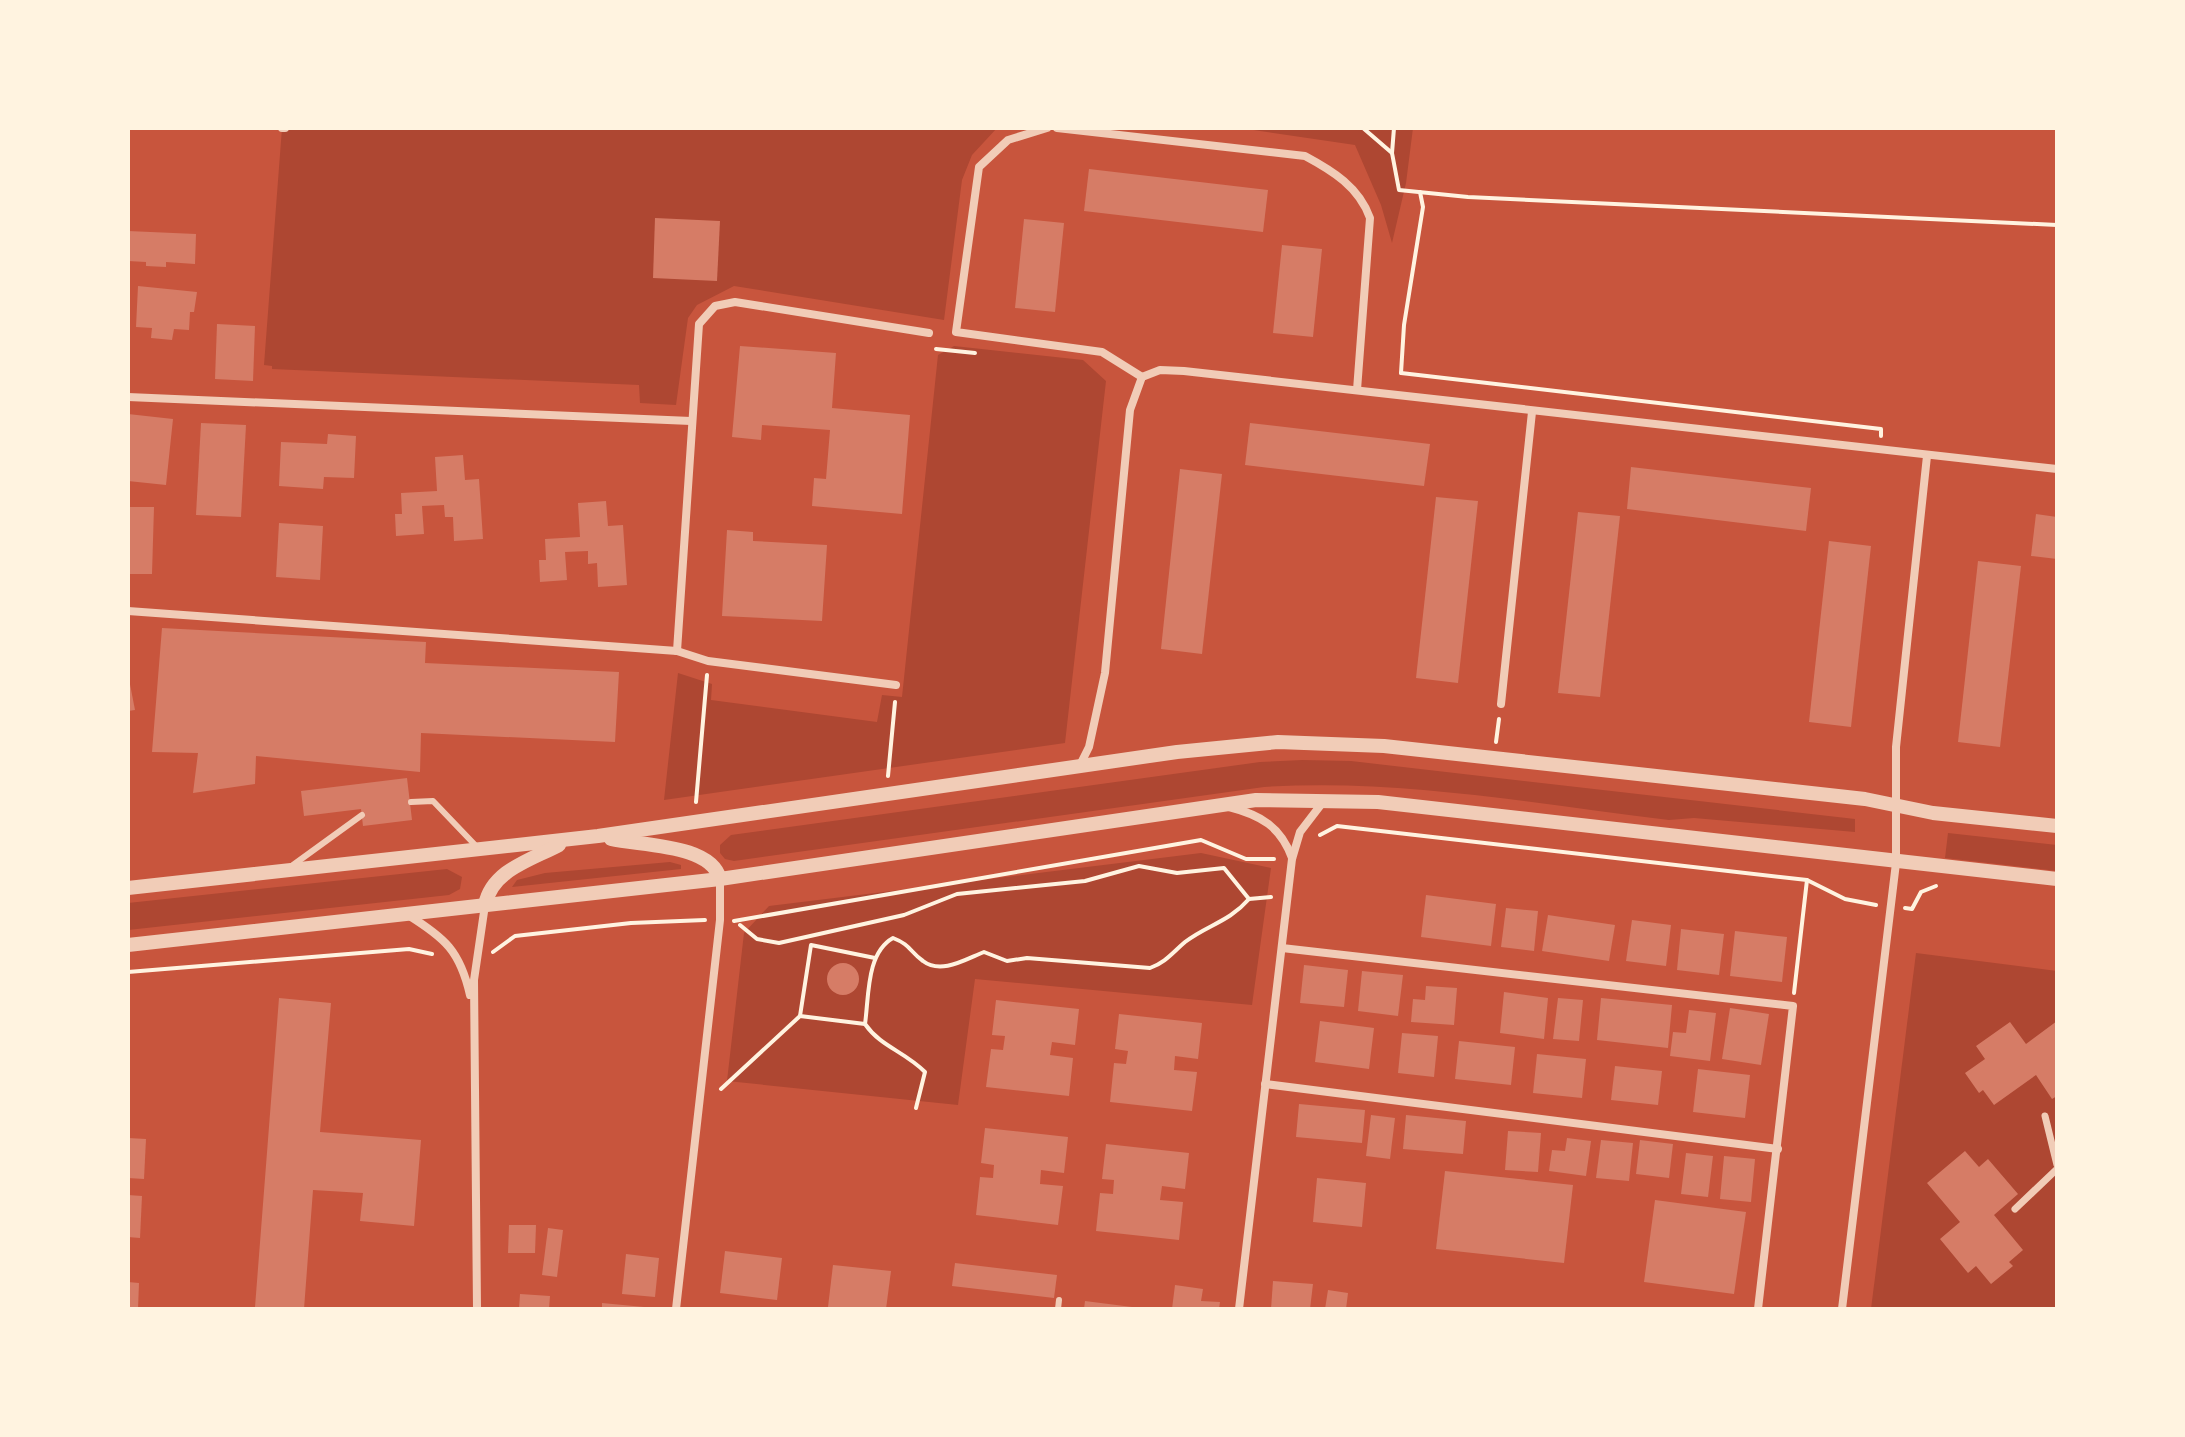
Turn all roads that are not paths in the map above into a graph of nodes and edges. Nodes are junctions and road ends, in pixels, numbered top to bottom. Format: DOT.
graph roads {
  1 [pos="1047,128"];
  2 [pos="1057,128"];
  3 [pos="929,333"];
  4 [pos="1142,377"];
  5 [pos="1357,390"];
  6 [pos="128,397"];
  7 [pos="1532,412"];
  8 [pos="691,421"];
  9 [pos="1927,456"];
  10 [pos="2057,469"];
  11 [pos="128,611"];
  12 [pos="677,651"];
  13 [pos="896,685"];
  14 [pos="1501,704"];
  15 [pos="1080,766"];
  16 [pos="1326,799"];
  17 [pos="411,802"];
  18 [pos="1895,803"];
  19 [pos="1216,804"];
  20 [pos="362,815"];
  21 [pos="2057,826"];
  22 [pos="598,836"];
  23 [pos="566,840"];
  24 [pos="480,850"];
  25 [pos="1292,859"];
  26 [pos="1896,863"];
  27 [pos="285,871"];
  28 [pos="720,879"];
  29 [pos="2057,879"];
  30 [pos="128,888"];
  31 [pos="485,905"];
  32 [pos="408,915"];
  33 [pos="128,945"];
  34 [pos="1282,948"];
  35 [pos="475,1015"];
  36 [pos="1265,1084"];
  37 [pos="2045,1116"];
  38 [pos="1778,1149"];
  39 [pos="2057,1167"];
  40 [pos="2015,1209"];
  41 [pos="1059,1300"];
  42 [pos="477,1309"];
  43 [pos="676,1309"];
  44 [pos="1058,1309"];
  45 [pos="1239,1309"];
  46 [pos="1758,1309"];
  47 [pos="1842,1309"];
  1 -- 4 [label="street"];
  2 -- 5 [label="street"];
  3 -- 8 [label="street"];
  4 -- 5 [label="street"];
  4 -- 15 [label="street"];
  5 -- 7 [label="street"];
  6 -- 8 [label="street"];
  7 -- 9 [label="street"];
  7 -- 14 [label="street"];
  8 -- 12 [label="street"];
  9 -- 10 [label="street"];
  9 -- 18 [label="street"];
  11 -- 12 [label="street"];
  12 -- 13 [label="street"];
  15 -- 18 [label="street"];
  15 -- 22 [label="street"];
  16 -- 19 [label="street"];
  16 -- 25 [label="street"];
  16 -- 26 [label="street"];
  17 -- 24 [label="lane"];
  18 -- 21 [label="street"];
  18 -- 26 [label="street"];
  19 -- 25 [label="street"];
  19 -- 28 [label="street"];
  20 -- 27 [label="lane"];
  22 -- 23 [label="street"];
  22 -- 28 [label="street"];
  23 -- 24 [label="street"];
  23 -- 31 [label="street"];
  24 -- 27 [label="street"];
  25 -- 34 [label="street"];
  26 -- 29 [label="street"];
  26 -- 47 [label="street"];
  27 -- 30 [label="street"];
  28 -- 31 [label="street"];
  28 -- 43 [label="street"];
  31 -- 32 [label="street"];
  31 -- 35 [label="street"];
  32 -- 33 [label="street"];
  32 -- 35 [label="street"];
  34 -- 36 [label="street"];
  34 -- 38 [label="street"];
  35 -- 42 [label="street"];
  36 -- 38 [label="street"];
  36 -- 45 [label="street"];
  37 -- 39 [label="street"];
  38 -- 46 [label="street"];
  39 -- 40 [label="street"];
  41 -- 44 [label="lane"];
}
